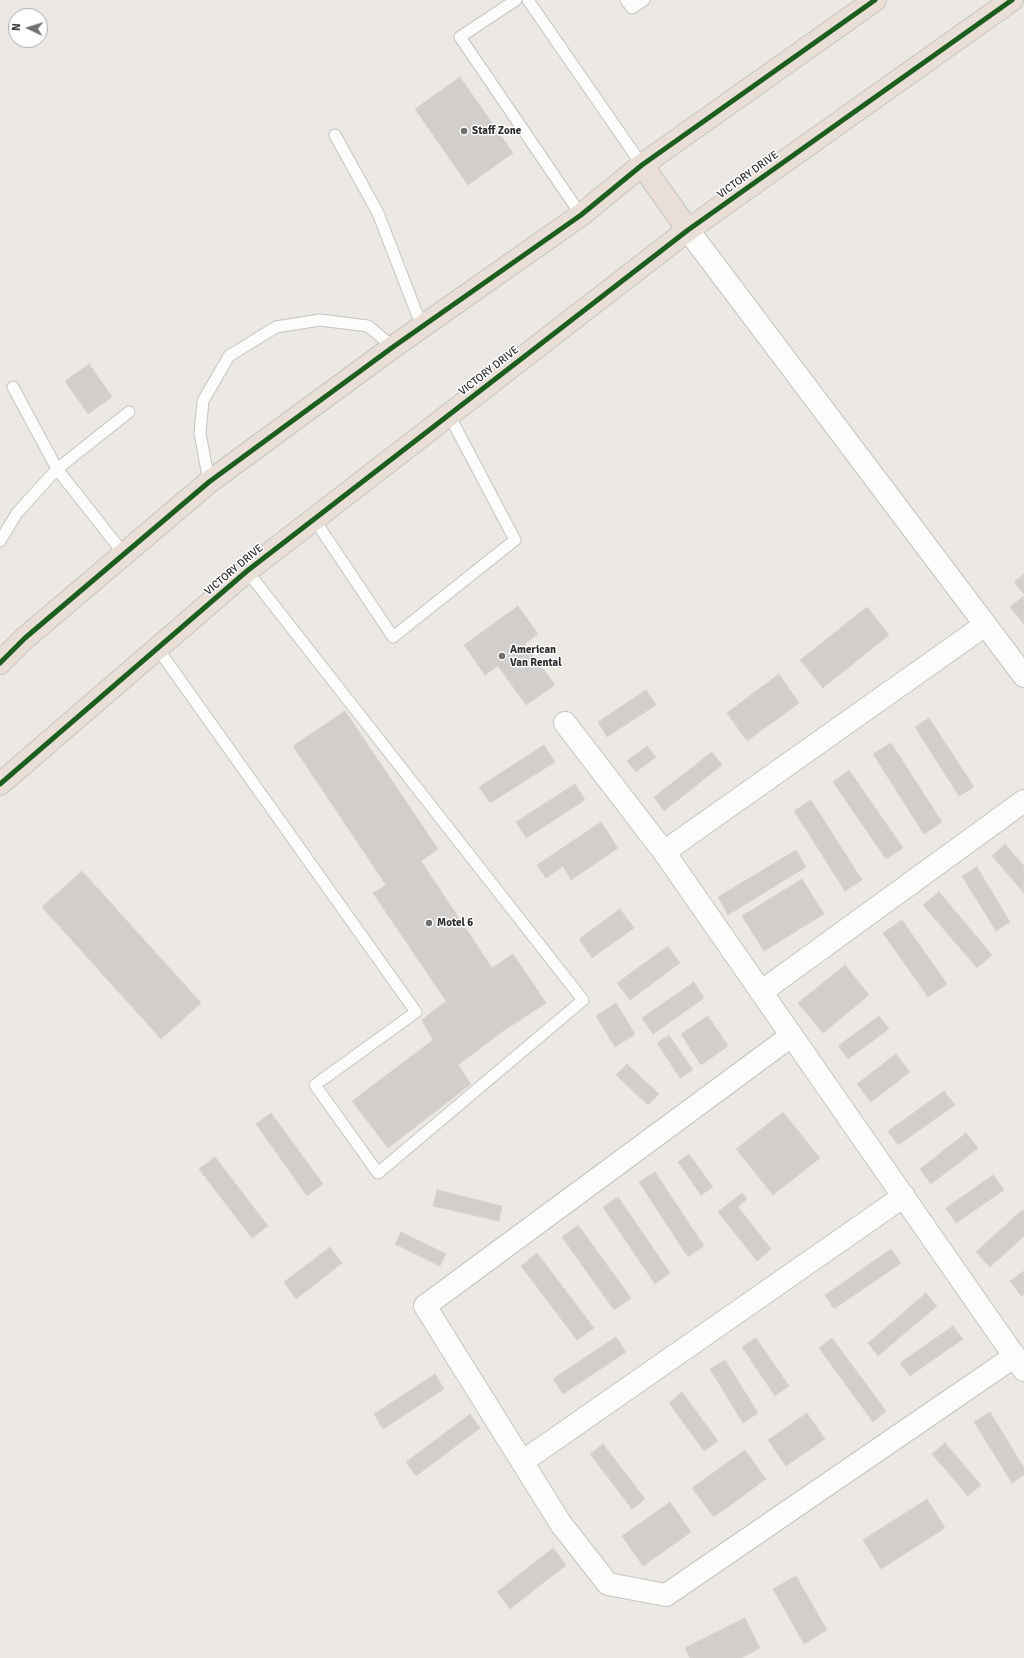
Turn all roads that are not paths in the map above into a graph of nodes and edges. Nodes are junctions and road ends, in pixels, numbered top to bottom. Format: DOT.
graph roads {
  1 [pos="516,0"];
  2 [pos="528,0"];
  3 [pos="626,0"];
  4 [pos="644,0"];
  5 [pos="875,0"];
  6 [pos="1012,0"];
  7 [pos="335,135"];
  8 [pos="642,165"];
  9 [pos="581,215"];
  10 [pos="688,230"];
  11 [pos="422,327"];
  12 [pos="393,347"];
  13 [pos="13,387"];
  14 [pos="129,412"];
  15 [pos="449,415"];
  16 [pos="56,469"];
  17 [pos="209,482"];
  18 [pos="314,519"];
  19 [pos="0,540"];
  20 [pos="124,554"];
  21 [pos="246,571"];
  22 [pos="985,625"];
  23 [pos="158,649"];
  24 [pos="0,663"];
  25 [pos="1024,676"];
  26 [pos="565,723"];
  27 [pos="0,784"];
  28 [pos="1024,801"];
  29 [pos="664,852"];
  30 [pos="761,992"];
  31 [pos="791,1036"];
  32 [pos="904,1196"];
  33 [pos="1019,1363"];
  34 [pos="522,1462"];
  1 -- 9 [label="lane"];
  2 -- 8 [label="lane"];
  3 -- 4 [label="lane"];
  5 -- 8 [label="highway"];
  6 -- 10 [label="highway, VICTORY DRIVE"];
  7 -- 11 [label="lane"];
  8 -- 9 [label="highway"];
  8 -- 10 [label="highway"];
  9 -- 11 [label="highway"];
  10 -- 15 [label="highway, VICTORY DRIVE"];
  10 -- 22 [label="street"];
  11 -- 12 [label="highway"];
  12 -- 17 [label="highway"];
  12 -- 17 [label="lane"];
  13 -- 16 [label="lane"];
  14 -- 16 [label="lane"];
  15 -- 18 [label="highway, VICTORY DRIVE"];
  15 -- 18 [label="lane"];
  16 -- 19 [label="lane"];
  16 -- 20 [label="lane"];
  17 -- 20 [label="highway"];
  18 -- 21 [label="highway, VICTORY DRIVE"];
  20 -- 24 [label="highway"];
  21 -- 23 [label="highway, VICTORY DRIVE"];
  21 -- 23 [label="lane"];
  22 -- 25 [label="street"];
  22 -- 29 [label="street"];
  23 -- 27 [label="highway, VICTORY DRIVE"];
  26 -- 29 [label="street"];
  28 -- 30 [label="street"];
  29 -- 30 [label="street"];
  30 -- 31 [label="street"];
  31 -- 32 [label="street"];
  31 -- 34 [label="street"];
  32 -- 33 [label="street"];
  32 -- 34 [label="street"];
  33 -- 34 [label="street"];
}
